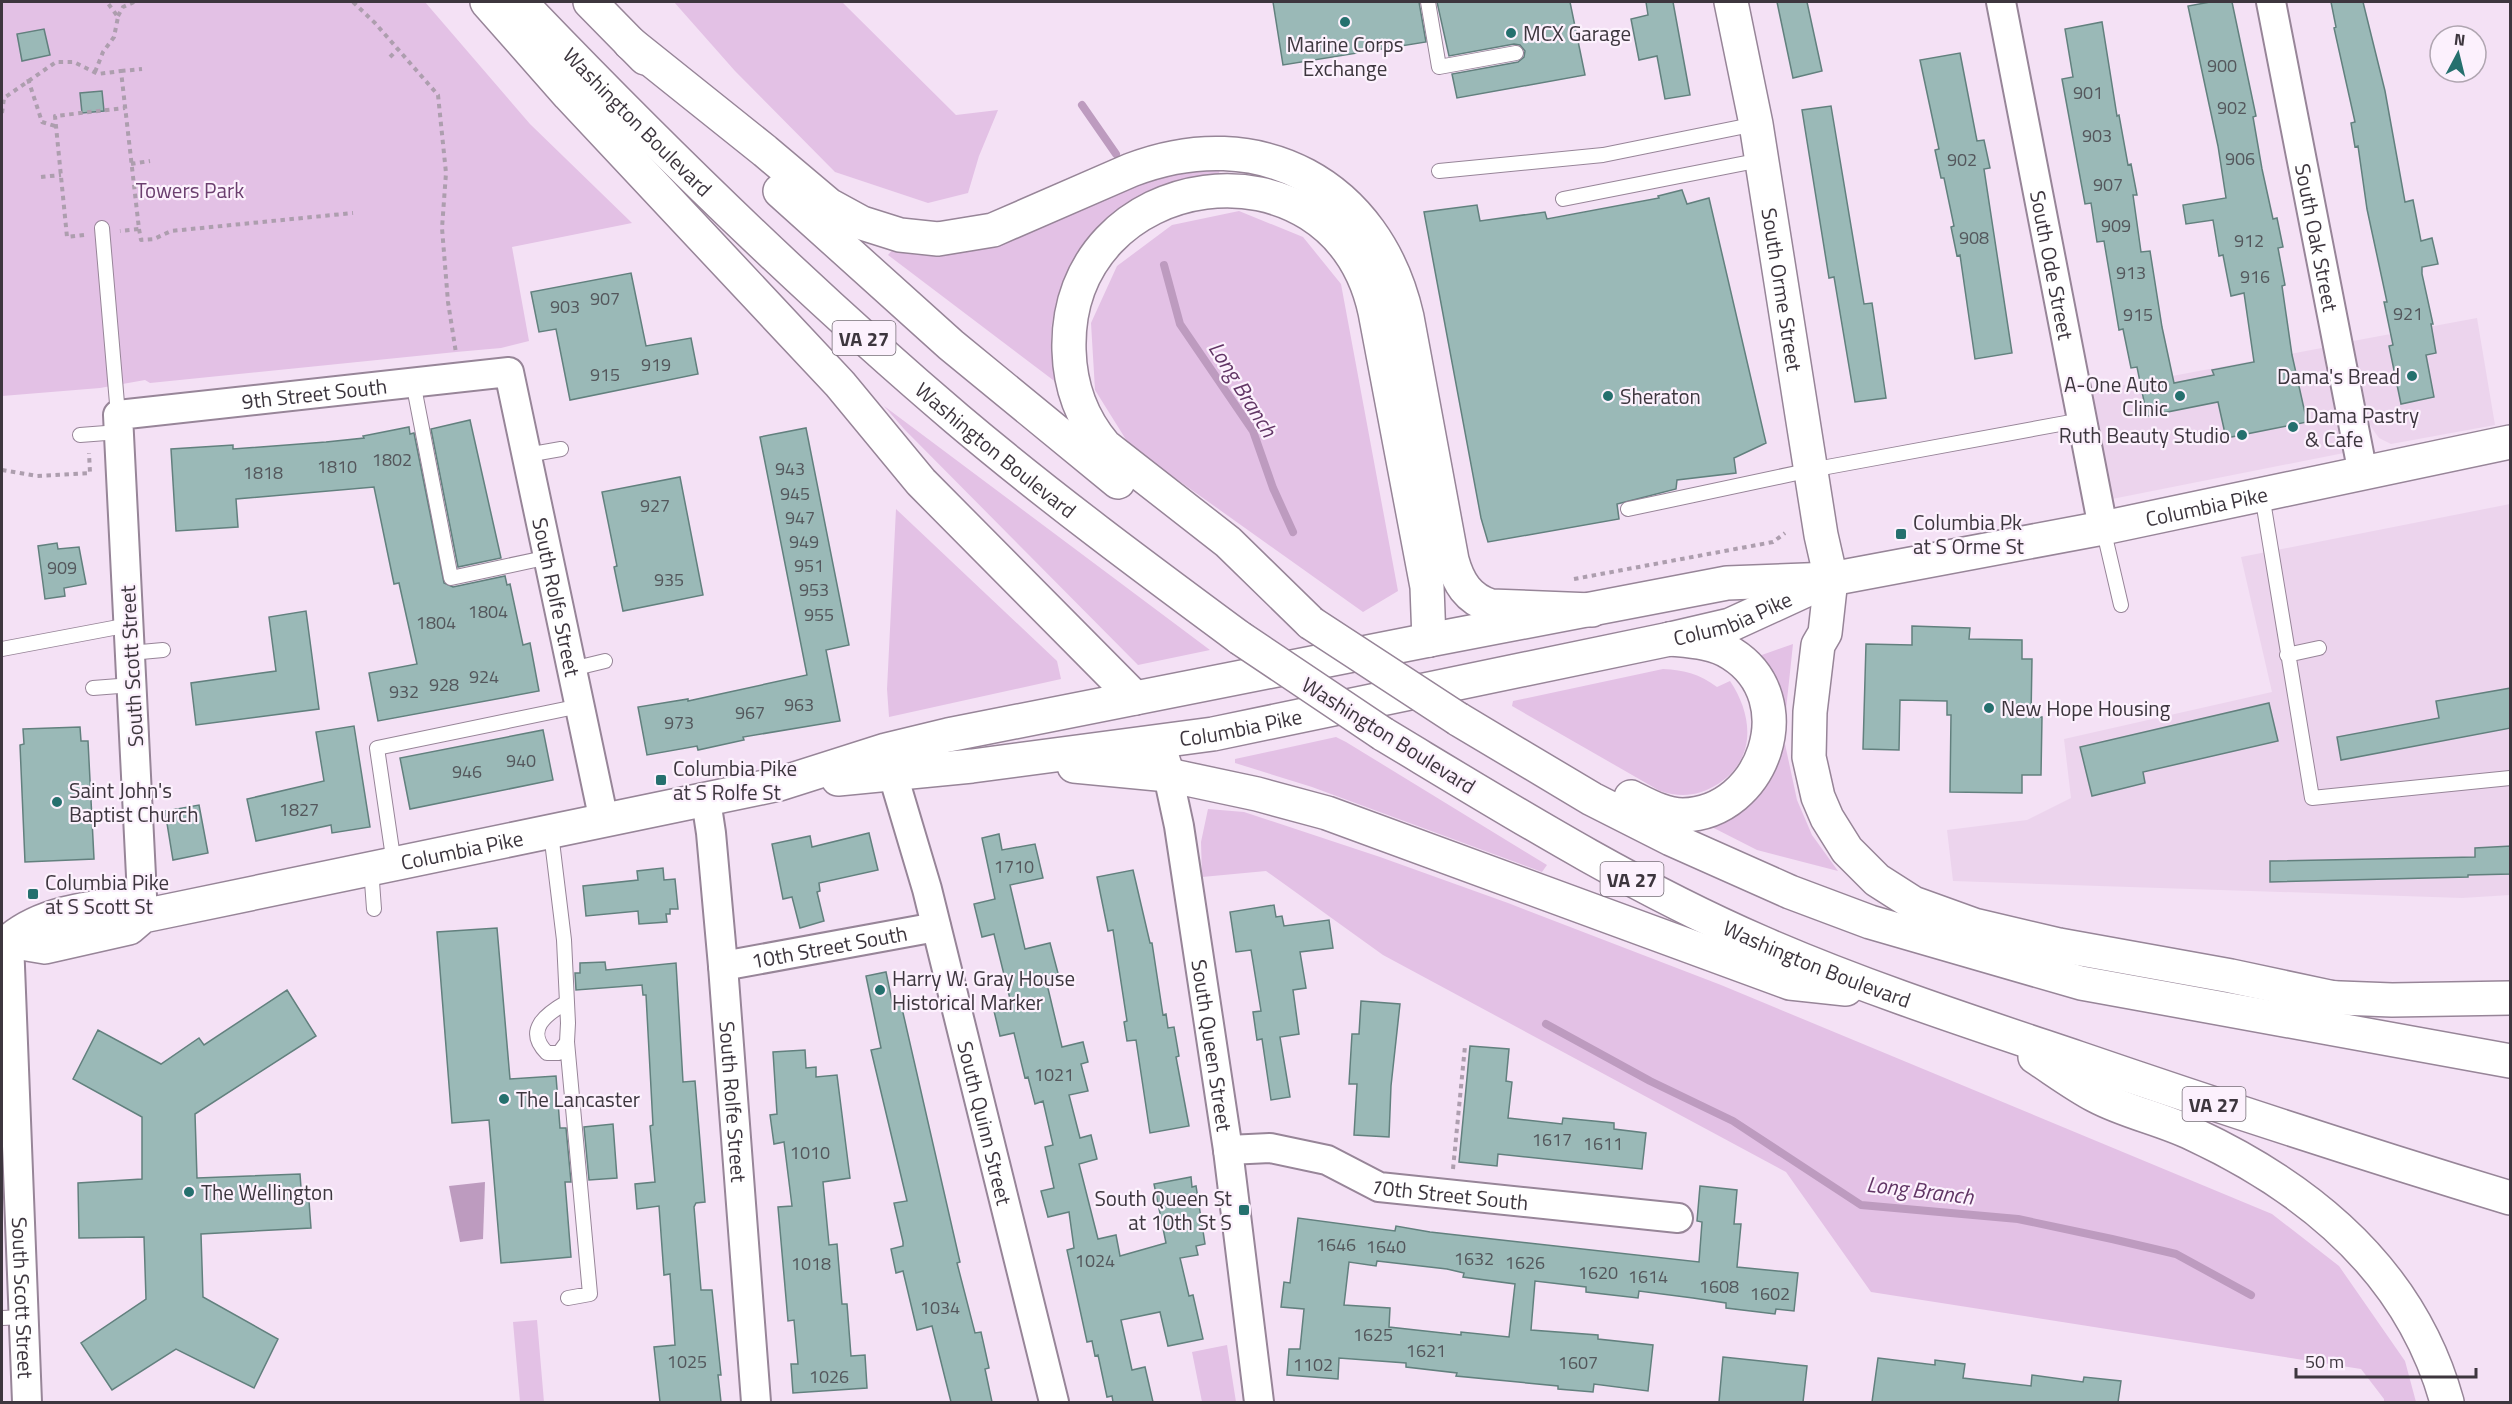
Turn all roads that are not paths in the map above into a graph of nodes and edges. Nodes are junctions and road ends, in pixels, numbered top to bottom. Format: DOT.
graph roads {
  1 [pos="487,2"];
  2 [pos="520,2"];
  3 [pos="590,2"];
  4 [pos="1428,2"];
  5 [pos="1731,2"];
  6 [pos="2001,2"];
  7 [pos="2271,2"];
  8 [pos="630,43"];
  9 [pos="1516,53"];
  10 [pos="1756,124"];
  11 [pos="1761,160"];
  12 [pos="1439,171"];
  13 [pos="1563,199"];
  14 [pos="102,228"];
  15 [pos="509,372"];
  16 [pos="413,382"];
  17 [pos="2082,420"];
  18 [pos="119,424"];
  19 [pos="84,434"];
  20 [pos="2511,442"];
  21 [pos="561,449"];
  22 [pos="527,455"];
  23 [pos="1811,470"];
  24 [pos="2363,474"];
  25 [pos="2262,495"];
  26 [pos="1628,509"];
  27 [pos="2103,528"];
  28 [pos="549,557"];
  29 [pos="1831,579"];
  30 [pos="2121,604"];
  31 [pos="1592,610"];
  32 [pos="1311,623"];
  33 [pos="129,625"];
  34 [pos="1670,639"];
  35 [pos="1429,640"];
  36 [pos="2319,648"];
  37 [pos="2,649"];
  38 [pos="163,650"];
  39 [pos="130,653"];
  40 [pos="2287,655"];
  41 [pos="606,661"];
  42 [pos="572,669"];
  43 [pos="132,685"];
  44 [pos="93,688"];
  45 [pos="1135,698"];
  46 [pos="580,705"];
  47 [pos="1458,719"];
  48 [pos="1157,741"];
  49 [pos="972,766"];
  50 [pos="893,775"];
  51 [pos="1168,775"];
  52 [pos="2511,778"];
  53 [pos="779,784"];
  54 [pos="706,800"];
  55 [pos="604,821"];
  56 [pos="551,833"];
  57 [pos="383,866"];
  58 [pos="374,909"];
  59 [pos="143,916"];
  60 [pos="936,927"];
  61 [pos="5,942"];
  62 [pos="1959,948"];
  63 [pos="723,966"];
  64 [pos="1895,995"];
  65 [pos="2334,998"];
  66 [pos="2511,998"];
  67 [pos="567,1002"];
  68 [pos="1993,1030"];
  69 [pos="567,1042"];
  70 [pos="2511,1061"];
  71 [pos="1228,1150"];
  72 [pos="2436,1175"];
  73 [pos="2511,1186"];
  74 [pos="2511,1198"];
  75 [pos="1678,1218"];
  76 [pos="568,1298"];
  77 [pos="13,1317"];
  78 [pos="27,1402"];
  79 [pos="756,1402"];
  80 [pos="1054,1402"];
  81 [pos="1259,1402"];
  82 [pos="2447,1402"];
  1 -- 45 [label="main road, South Queen Street"];
  2 -- 64 [label="main road, Washington Boulevard / VA 27, bridge"];
  3 -- 8 [label="main road, VA 27"];
  4 -- 9 [label="lane"];
  5 -- 10 [label="main road, South Orme Street"];
  6 -- 17 [label="street, South Ode Street"];
  7 -- 24 [label="street, South Oak Street"];
  8 -- 31 [label="main road"];
  8 -- 32 [label="main road, VA 27"];
  10 -- 11 [label="main road, South Orme Street"];
  10 -- 12 [label="lane"];
  11 -- 13 [label="lane"];
  11 -- 23 [label="main road, South Orme Street"];
  14 -- 18 [label="lane"];
  15 -- 16 [label="street, 9th Street South"];
  15 -- 22 [label="street, South Rolfe Street"];
  16 -- 18 [label="street, 9th Street South"];
  16 -- 28 [label="lane"];
  17 -- 23 [label="lane"];
  17 -- 27 [label="street, South Ode Street"];
  18 -- 19 [label="lane"];
  18 -- 33 [label="street, South Scott Street"];
  20 -- 24 [label="main road, Columbia Pike"];
  21 -- 22 [label="lane"];
  22 -- 28 [label="street, South Rolfe Street"];
  23 -- 26 [label="lane"];
  23 -- 29 [label="main road, South Orme Street"];
  24 -- 25 [label="main road, Columbia Pike"];
  25 -- 27 [label="main road, Columbia Pike"];
  25 -- 40 [label="lane"];
  27 -- 29 [label="main road, Columbia Pike"];
  27 -- 30 [label="lane"];
  28 -- 42 [label="street, South Rolfe Street"];
  29 -- 31 [label="main road, Columbia Pike"];
  29 -- 34 [label="main road, Columbia Pike"];
  29 -- 65 [label="main road, South Orme Street"];
  31 -- 35 [label="main road, Columbia Pike"];
  32 -- 35 [label="main road"];
  32 -- 47 [label="main road, VA 27, bridge"];
  33 -- 37 [label="lane"];
  33 -- 39 [label="street, South Scott Street"];
  34 -- 47 [label="main road"];
  34 -- 48 [label="main road, Columbia Pike"];
  35 -- 45 [label="main road, Columbia Pike"];
  36 -- 40 [label="lane"];
  38 -- 39 [label="lane"];
  39 -- 43 [label="street, South Scott Street"];
  40 -- 52 [label="lane"];
  41 -- 42 [label="lane"];
  42 -- 46 [label="street, South Rolfe Street"];
  43 -- 44 [label="lane"];
  43 -- 59 [label="street, South Scott Street"];
  45 -- 48 [label="main road, South Queen Street"];
  45 -- 53 [label="main road, Columbia Pike"];
  46 -- 55 [label="street, South Rolfe Street"];
  46 -- 57 [label="lane"];
  47 -- 62 [label="main road, VA 27"];
  48 -- 49 [label="main road, Columbia Pike"];
  48 -- 51 [label="main road, South Queen Street"];
  49 -- 50 [label="main road, Columbia Pike"];
  49 -- 51 [label="main road"];
  50 -- 53 [label="main road, Columbia Pike"];
  50 -- 60 [label="street, South Quinn Street"];
  51 -- 64 [label="main road"];
  51 -- 71 [label="street, South Queen Street"];
  53 -- 54 [label="main road, Columbia Pike"];
  54 -- 55 [label="main road, Columbia Pike"];
  54 -- 63 [label="street, South Rolfe Street"];
  55 -- 56 [label="main road, Columbia Pike"];
  56 -- 57 [label="main road, Columbia Pike"];
  56 -- 67 [label="lane"];
  57 -- 58 [label="lane"];
  57 -- 59 [label="main road, Columbia Pike"];
  59 -- 61 [label="main road, Columbia Pike"];
  60 -- 63 [label="street, 10th Street South"];
  60 -- 80 [label="street, South Quinn Street"];
  61 -- 77 [label="street, South Scott Street"];
  62 -- 65 [label="main road, VA 27"];
  62 -- 70 [label="main road"];
  63 -- 79 [label="street, South Rolfe Street"];
  64 -- 68 [label="main road, Washington Boulevard / VA 27"];
  65 -- 66 [label="main road, VA 27"];
  67 -- 69 [label="lane"];
  67 -- 69 [label="lane"];
  68 -- 72 [label="main road, Washington Boulevard / VA 27"];
  68 -- 82 [label="main road"];
  69 -- 76 [label="lane"];
  71 -- 75 [label="street, 10th Street South"];
  71 -- 81 [label="street, South Queen Street"];
  72 -- 73 [label="main road, VA 27"];
  72 -- 74 [label="main road"];
  77 -- 78 [label="street, South Scott Street"];
}
